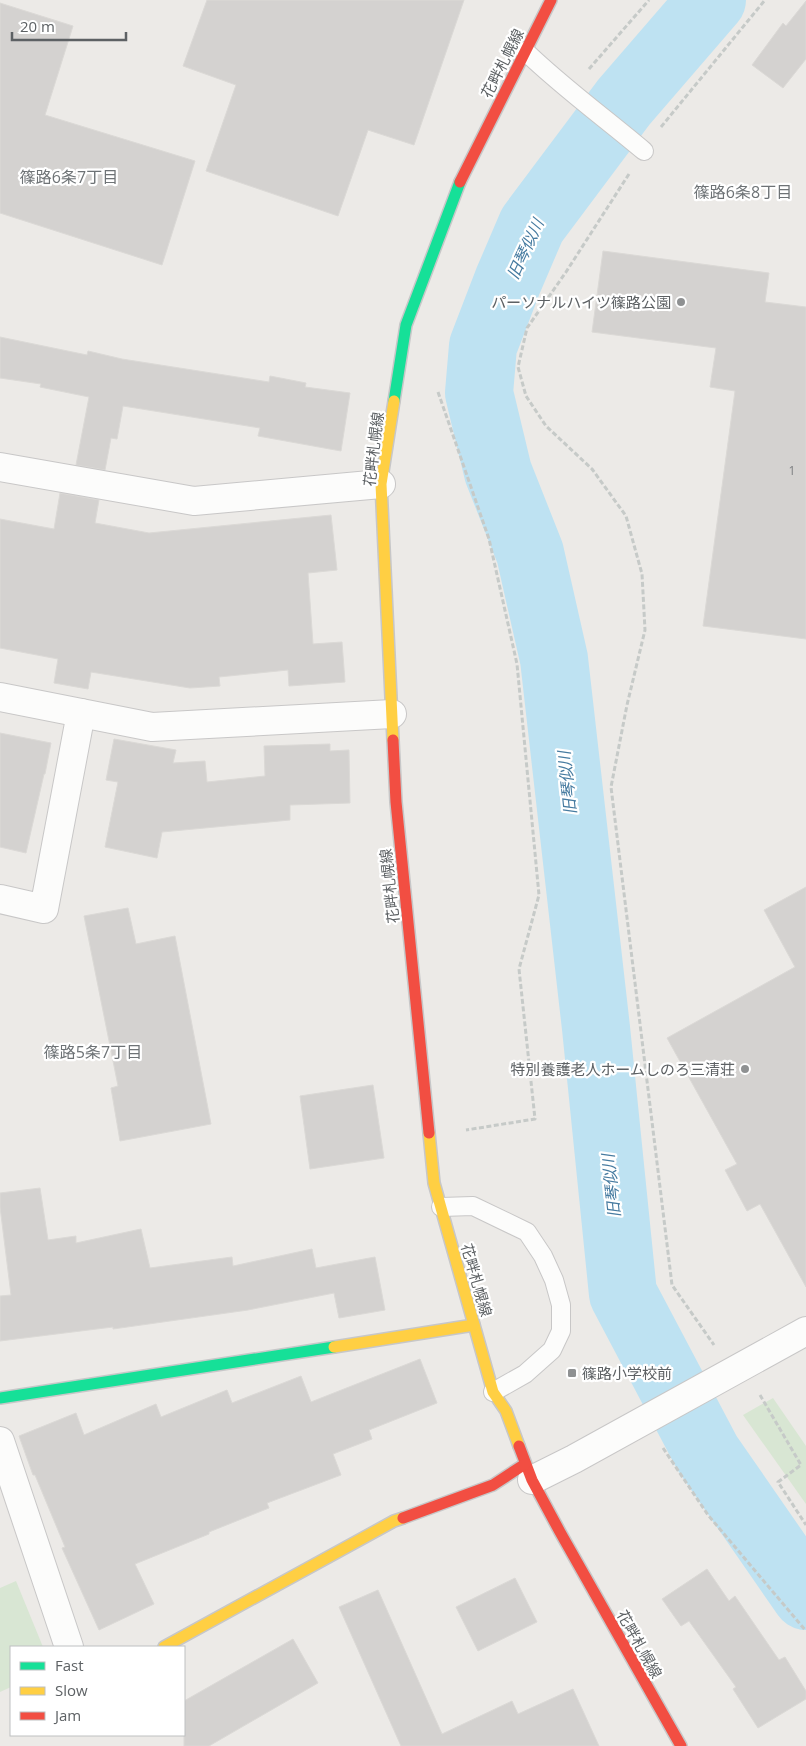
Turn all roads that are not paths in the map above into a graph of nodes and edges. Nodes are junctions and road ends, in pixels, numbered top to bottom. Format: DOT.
graph roads {
  1 [pos="551,0"];
  2 [pos="525,51"];
  3 [pos="644,151"];
  4 [pos="0,467"];
  5 [pos="381,484"];
  6 [pos="0,697"];
  7 [pos="81,713"];
  8 [pos="392,714"];
  9 [pos="0,899"];
  10 [pos="441,1207"];
  11 [pos="474,1325"];
  12 [pos="806,1331"];
  13 [pos="493,1392"];
  14 [pos="0,1398"];
  15 [pos="0,1441"];
  16 [pos="528,1472"];
  17 [pos="69,1646"];
  18 [pos="166,1646"];
  19 [pos="681,1746"];
  1 -- 2 [label="main road, 花畔札幌線"];
  2 -- 3 [label="lane"];
  2 -- 5 [label="main road, 花畔札幌線"];
  4 -- 5 [label="street"];
  5 -- 8 [label="main road, 花畔札幌線"];
  6 -- 7 [label="street"];
  7 -- 8 [label="street"];
  7 -- 9 [label="street"];
  8 -- 10 [label="main road, 花畔札幌線"];
  10 -- 11 [label="main road, 花畔札幌線"];
  10 -- 13 [label="lane"];
  11 -- 13 [label="main road, 花畔札幌線"];
  11 -- 14 [label="main road"];
  12 -- 16 [label="street"];
  13 -- 16 [label="main road, 花畔札幌線"];
  15 -- 17 [label="street"];
  16 -- 18 [label="main road"];
  16 -- 19 [label="main road, 花畔札幌線"];
}
